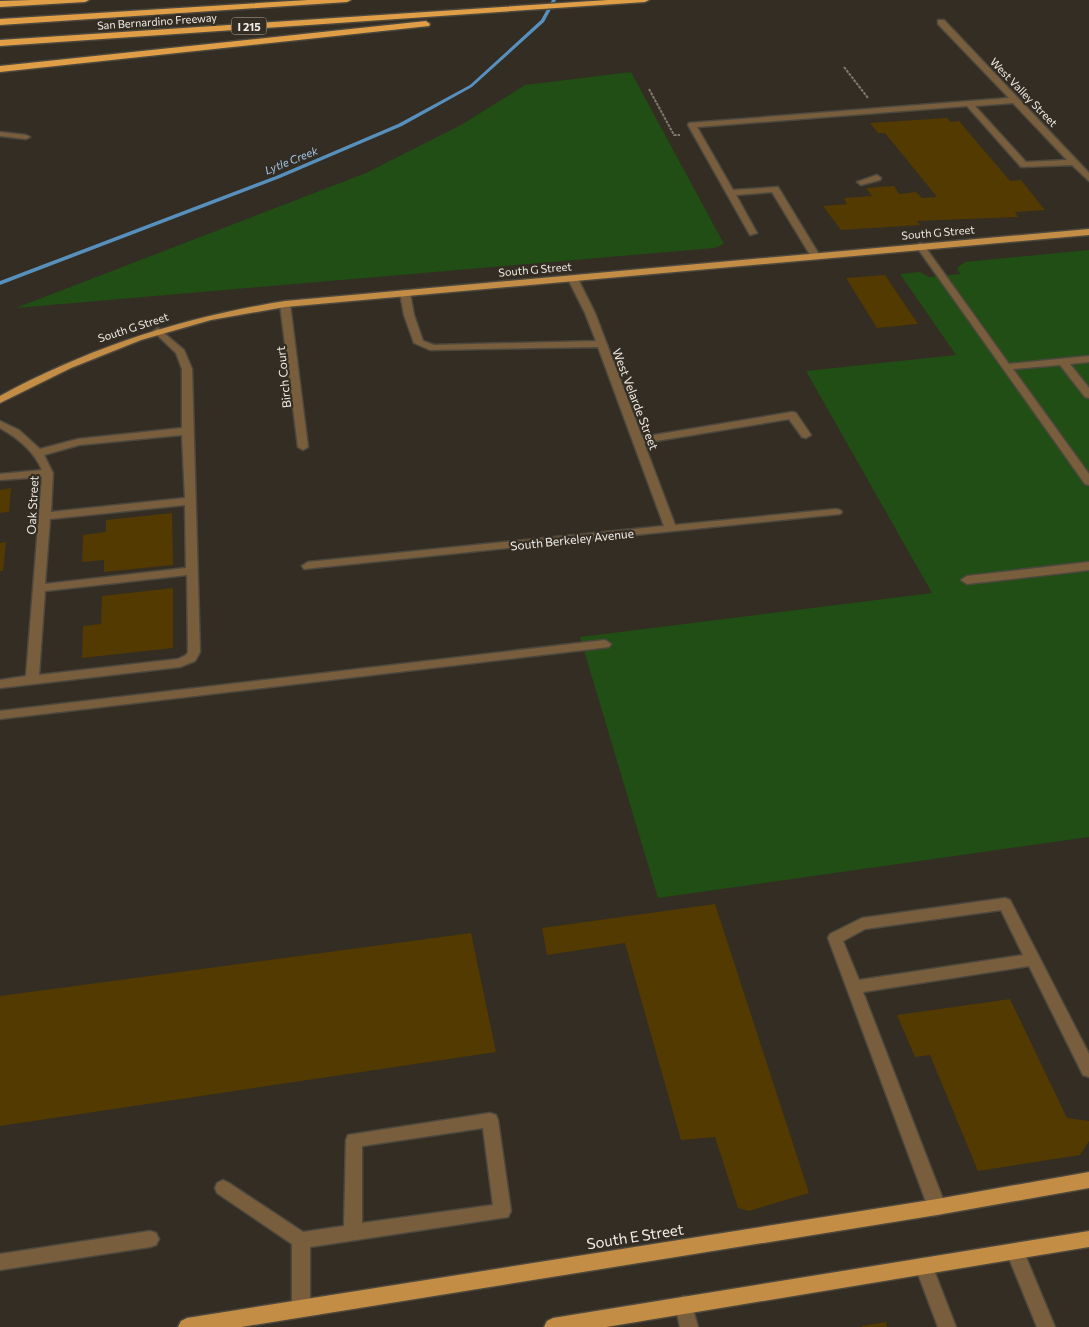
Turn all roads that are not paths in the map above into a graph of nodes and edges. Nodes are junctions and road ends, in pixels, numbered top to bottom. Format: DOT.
graph roads {
  1 [pos="86,0"];
  2 [pos="347,0"];
  3 [pos="645,0"];
  4 [pos="0,4"];
  5 [pos="499,9"];
  6 [pos="0,22"];
  7 [pos="941,22"];
  8 [pos="0,43"];
  9 [pos="0,70"];
  10 [pos="1016,100"];
  11 [pos="970,104"];
  12 [pos="0,134"];
  13 [pos="26,137"];
  14 [pos="1074,162"];
  15 [pos="877,178"];
  16 [pos="1089,178"];
  17 [pos="861,182"];
  18 [pos="730,193"];
  19 [pos="753,232"];
  20 [pos="1089,232"];
  21 [pos="920,246"];
  22 [pos="815,256"];
  23 [pos="573,279"];
  24 [pos="405,293"];
  25 [pos="285,304"];
  26 [pos="158,331"];
  27 [pos="601,344"];
  28 [pos="1089,359"];
  29 [pos="1062,361"];
  30 [pos="1007,367"];
  31 [pos="1089,395"];
  32 [pos="0,400"];
  33 [pos="0,424"];
  34 [pos="187,431"];
  35 [pos="806,435"];
  36 [pos="639,441"];
  37 [pos="303,447"];
  38 [pos="40,453"];
  39 [pos="48,473"];
  40 [pos="0,477"];
  41 [pos="1089,482"];
  42 [pos="191,501"];
  43 [pos="836,512"];
  44 [pos="46,516"];
  45 [pos="671,529"];
  46 [pos="308,566"];
  47 [pos="1089,566"];
  48 [pos="192,571"];
  49 [pos="967,580"];
  50 [pos="39,588"];
  51 [pos="605,644"];
  52 [pos="32,680"];
  53 [pos="0,684"];
  54 [pos="0,715"];
  55 [pos="1032,960"];
  56 [pos="854,987"];
  57 [pos="1089,1070"];
  58 [pos="1089,1180"];
  59 [pos="222,1188"];
  60 [pos="937,1207"];
  61 [pos="353,1232"];
  62 [pos="150,1239"];
  63 [pos="1089,1239"];
  64 [pos="301,1240"];
  65 [pos="1014,1251"];
  66 [pos="0,1262"];
  67 [pos="924,1266"];
  68 [pos="684,1305"];
  69 [pos="301,1308"];
  70 [pos="187,1327"];
  71 [pos="553,1327"];
  72 [pos="689,1327"];
  73 [pos="947,1327"];
  74 [pos="1046,1327"];
  1 -- 4 [label="highway"];
  2 -- 6 [label="highway, San Bernardino Freeway / I 215"];
  3 -- 5 [label="highway, San Bernardino Freeway / I 215"];
  5 -- 8 [label="highway, San Bernardino Freeway / I 215"];
  5 -- 9 [label="highway"];
  7 -- 10 [label="street, West Valley Street"];
  10 -- 11 [label="street"];
  10 -- 14 [label="street, West Valley Street"];
  11 -- 14 [label="street"];
  11 -- 18 [label="street"];
  12 -- 13 [label="street"];
  14 -- 16 [label="street, West Valley Street"];
  15 -- 17 [label="street"];
  18 -- 19 [label="street"];
  18 -- 22 [label="street"];
  20 -- 21 [label="main road, South G Street"];
  21 -- 22 [label="main road, South G Street"];
  21 -- 30 [label="street"];
  22 -- 23 [label="main road, South G Street"];
  23 -- 24 [label="main road, South G Street"];
  23 -- 27 [label="street, West Velarde Street"];
  24 -- 25 [label="main road, South G Street"];
  24 -- 27 [label="street"];
  25 -- 26 [label="main road, South G Street"];
  25 -- 37 [label="street, Birch Court"];
  26 -- 32 [label="main road, South G Street"];
  26 -- 34 [label="street"];
  27 -- 36 [label="street, West Velarde Street"];
  28 -- 29 [label="street"];
  29 -- 30 [label="street"];
  29 -- 31 [label="street"];
  30 -- 41 [label="street"];
  33 -- 38 [label="street, Oak Street"];
  34 -- 38 [label="street"];
  34 -- 42 [label="street"];
  35 -- 36 [label="street"];
  36 -- 45 [label="street, West Velarde Street"];
  38 -- 39 [label="street, Oak Street"];
  39 -- 40 [label="street"];
  39 -- 44 [label="street, Oak Street"];
  42 -- 44 [label="street"];
  42 -- 48 [label="street"];
  43 -- 45 [label="street, South Berkeley Avenue"];
  44 -- 50 [label="street, Oak Street"];
  45 -- 46 [label="street, South Berkeley Avenue"];
  47 -- 49 [label="street"];
  48 -- 50 [label="street"];
  48 -- 52 [label="street"];
  50 -- 52 [label="street, Oak Street"];
  51 -- 54 [label="street"];
  52 -- 53 [label="street"];
  55 -- 56 [label="street"];
  55 -- 56 [label="street"];
  55 -- 57 [label="street"];
  56 -- 60 [label="street"];
  58 -- 60 [label="main road, South E Street"];
  59 -- 64 [label="street"];
  60 -- 69 [label="main road, South E Street"];
  61 -- 61 [label="street"];
  61 -- 64 [label="street"];
  62 -- 66 [label="street"];
  63 -- 65 [label="main road"];
  64 -- 69 [label="street"];
  65 -- 67 [label="main road"];
  65 -- 74 [label="street"];
  67 -- 68 [label="main road"];
  67 -- 73 [label="street"];
  68 -- 71 [label="main road"];
  68 -- 72 [label="street"];
  69 -- 70 [label="main road, South E Street"];
}
